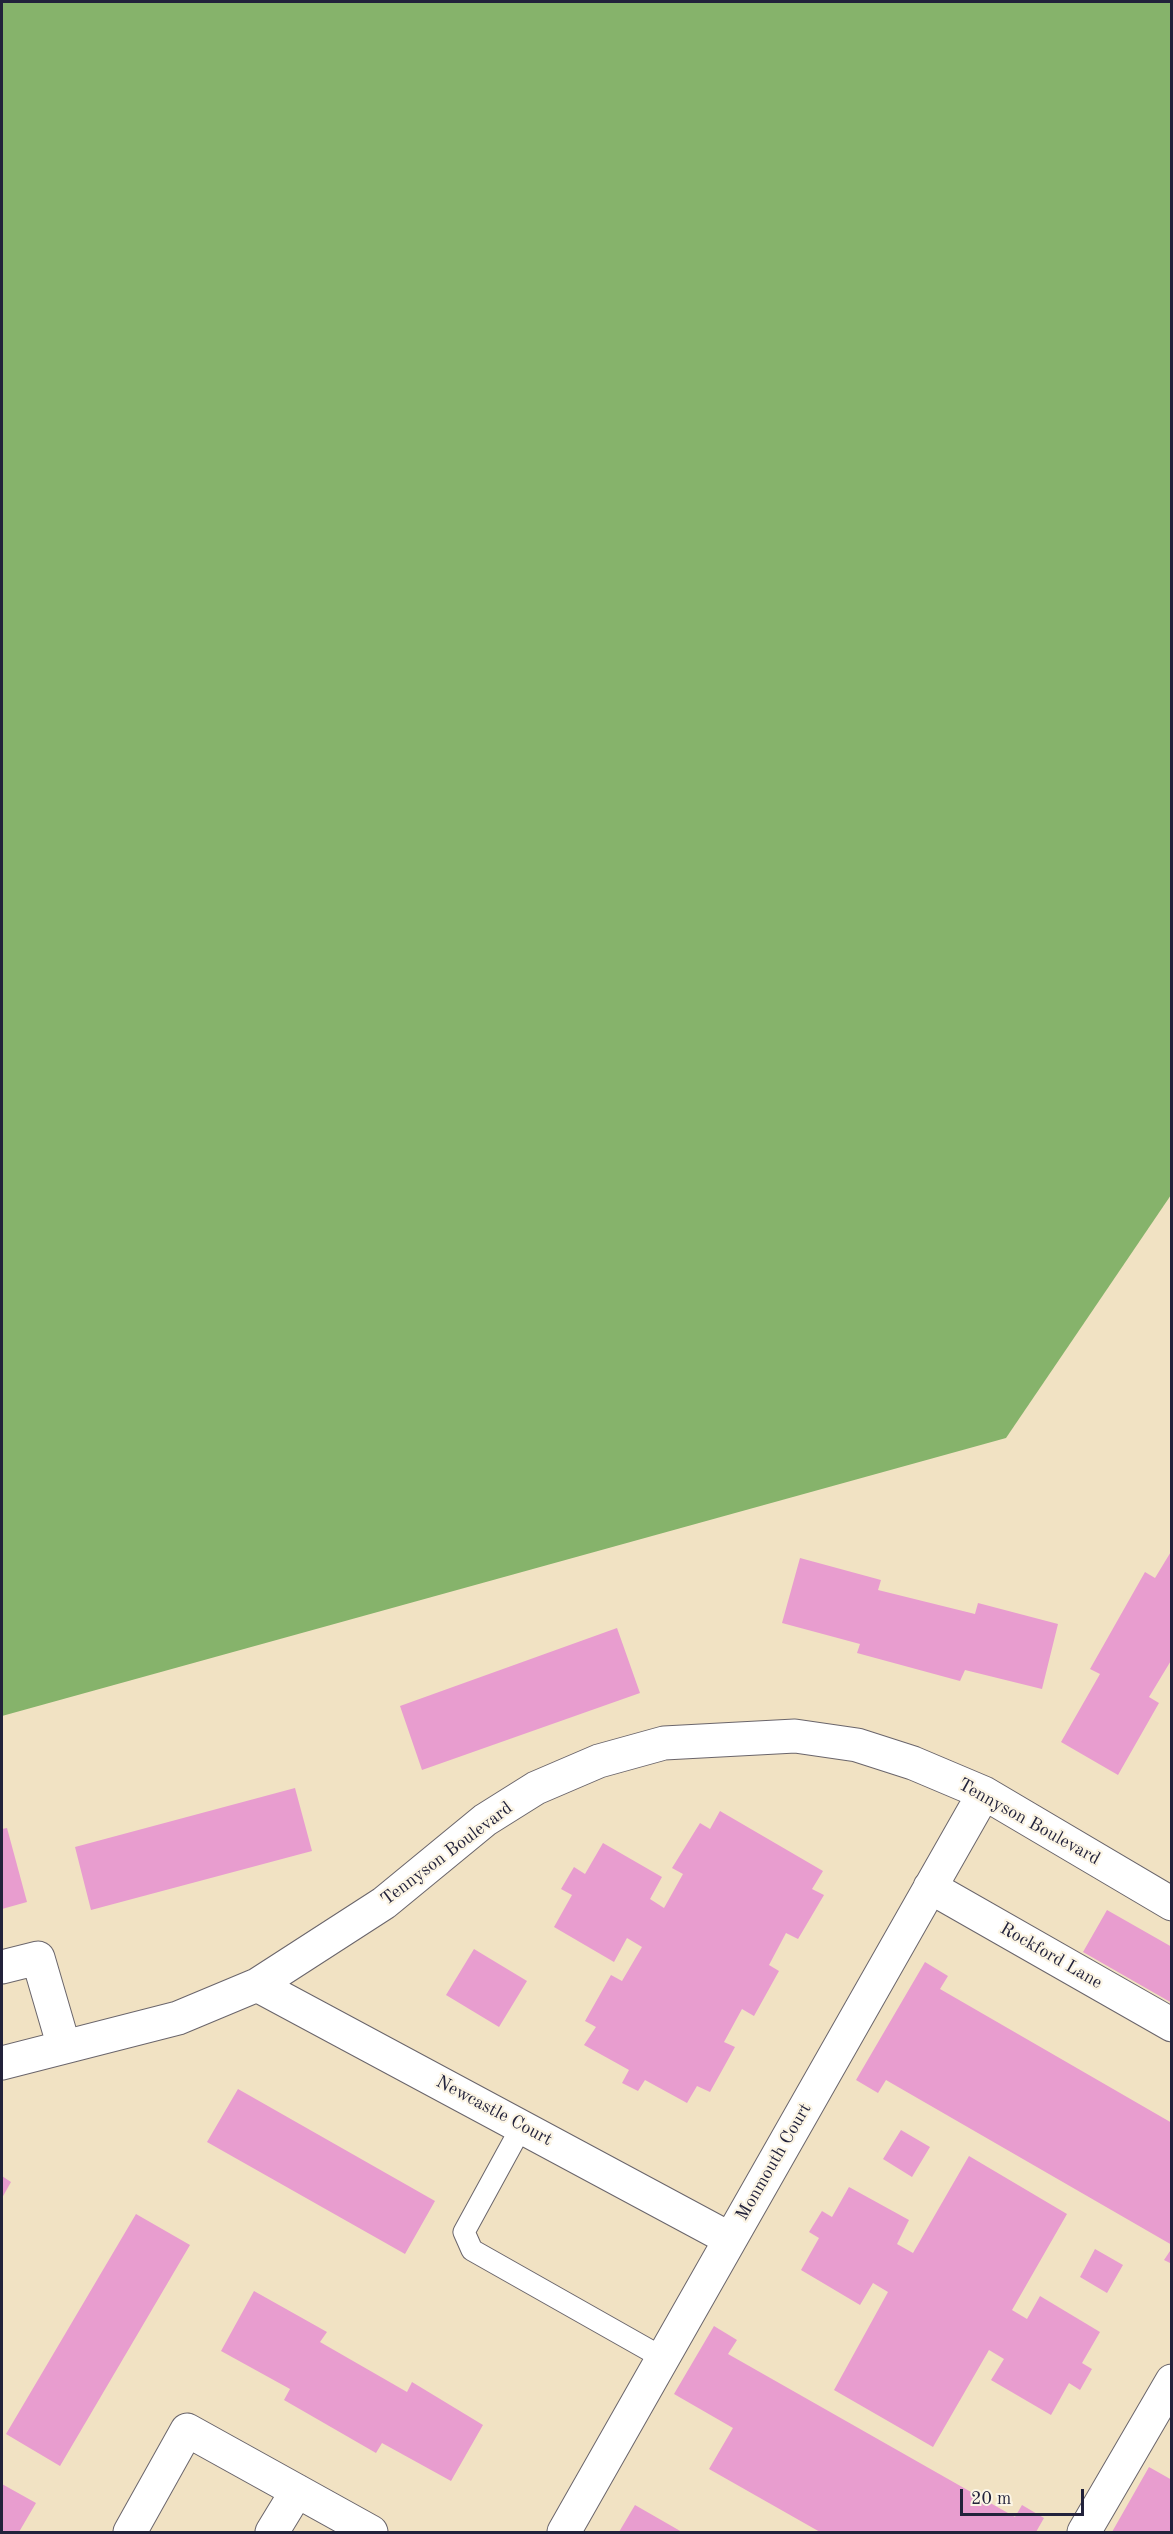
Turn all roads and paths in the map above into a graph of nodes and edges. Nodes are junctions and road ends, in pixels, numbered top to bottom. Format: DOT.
graph roads {
  1 [pos="984,1793"];
  2 [pos="930,1887"];
  3 [pos="1172,1904"];
  4 [pos="2,1967"];
  5 [pos="257,1985"];
  6 [pos="1172,2025"];
  7 [pos="64,2047"];
  8 [pos="2,2063"];
  9 [pos="522,2126"];
  10 [pos="730,2239"];
  11 [pos="663,2358"];
  12 [pos="1172,2381"];
  13 [pos="297,2491"];
  14 [pos="130,2532"];
  15 [pos="272,2532"];
  16 [pos="371,2532"];
  17 [pos="564,2532"];
  18 [pos="1084,2532"];
  1 -- 2 [label="street, Monmouth Court"];
  1 -- 3 [label="street, Tennyson Boulevard"];
  1 -- 5 [label="street, Tennyson Boulevard"];
  2 -- 6 [label="street, Rockford Lane"];
  2 -- 10 [label="street, Monmouth Court"];
  4 -- 7 [label="street"];
  5 -- 7 [label="street, Tennyson Boulevard"];
  5 -- 9 [label="street, Newcastle Court"];
  7 -- 8 [label="street, Tennyson Boulevard"];
  9 -- 10 [label="street, Newcastle Court"];
  9 -- 11 [label="lane"];
  10 -- 11 [label="street, Monmouth Court"];
  11 -- 17 [label="street, Monmouth Court"];
  12 -- 18 [label="street"];
  13 -- 14 [label="street"];
  13 -- 15 [label="street"];
  13 -- 16 [label="street"];
}
